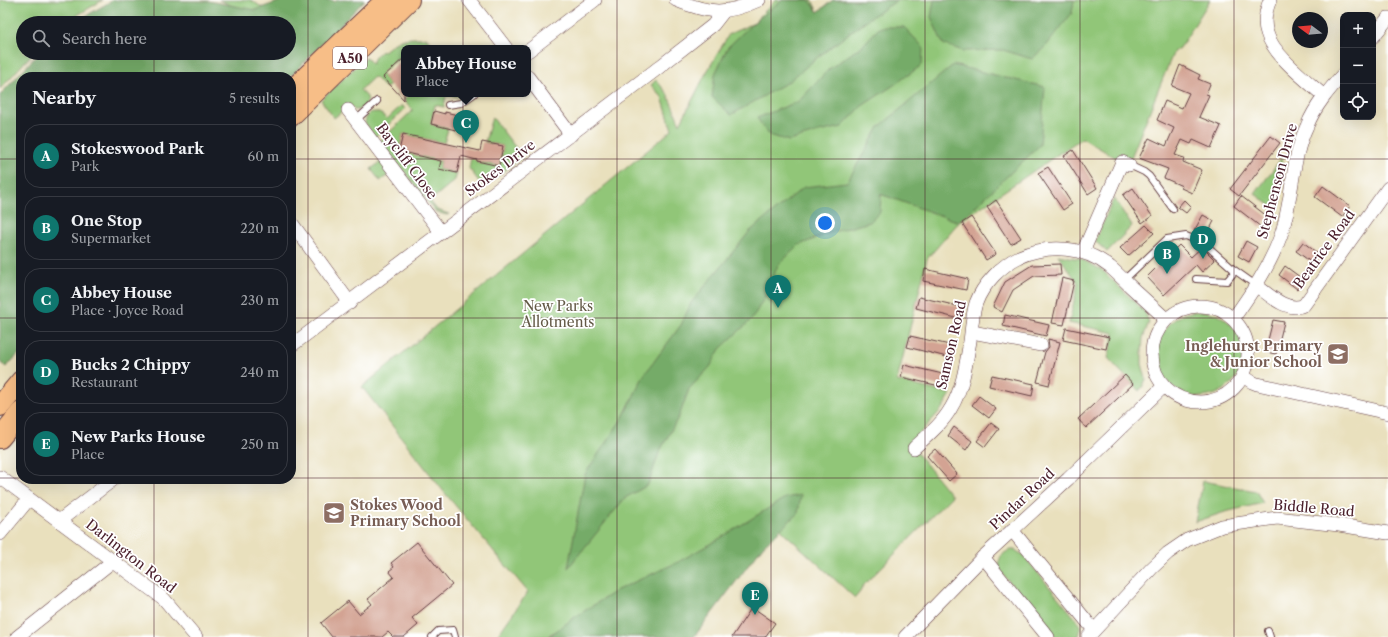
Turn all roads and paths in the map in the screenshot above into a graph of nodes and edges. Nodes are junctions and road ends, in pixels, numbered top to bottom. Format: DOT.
graph roads {
  1 [pos="386,0"];
  2 [pos="409,0"];
  3 [pos="469,0"];
  4 [pos="595,0"];
  5 [pos="676,0"];
  6 [pos="759,0"];
  7 [pos="1270,0"];
  8 [pos="724,11"];
  9 [pos="1388,18"];
  10 [pos="1376,33"];
  11 [pos="504,45"];
  12 [pos="531,49"];
  13 [pos="1340,77"];
  14 [pos="531,81"];
  15 [pos="296,86"];
  16 [pos="1324,96"];
  17 [pos="470,97"];
  18 [pos="377,101"];
  19 [pos="448,105"];
  20 [pos="296,111"];
  21 [pos="352,115"];
  22 [pos="571,135"];
  23 [pos="1129,165"];
  24 [pos="1387,190"];
  25 [pos="1174,209"];
  26 [pos="296,229"];
  27 [pos="441,232"];
  28 [pos="1083,252"];
  29 [pos="1235,271"];
  30 [pos="1196,279"];
  31 [pos="1124,280"];
  32 [pos="1256,286"];
  33 [pos="350,303"];
  34 [pos="1166,319"];
  35 [pos="1233,319"];
  36 [pos="972,332"];
  37 [pos="296,342"];
  38 [pos="1041,345"];
  39 [pos="1243,376"];
  40 [pos="16,386"];
  41 [pos="1163,386"];
  42 [pos="1,402"];
  43 [pos="1388,413"];
  44 [pos="16,418"];
  45 [pos="0,438"];
  46 [pos="914,448"];
  47 [pos="0,477"];
  48 [pos="107,484"];
  49 [pos="29,499"];
  50 [pos="59,521"];
  51 [pos="1012,530"];
  52 [pos="1388,533"];
  53 [pos="0,534"];
  54 [pos="983,557"];
  55 [pos="113,560"];
  56 [pos="1091,633"];
  57 [pos="190,635"];
  58 [pos="17,637"];
  59 [pos="432,637"];
  60 [pos="455,637"];
  61 [pos="905,637"];
  62 [pos="1048,637"];
  1 -- 15 [label="main road, A50"];
  2 -- 20 [label="main road, A50"];
  3 -- 11 [label="street"];
  4 -- 12 [label="street"];
  5 -- 8 [label="street"];
  6 -- 8 [label="street"];
  7 -- 16 [label="street"];
  8 -- 22 [label="street, Stokes Drive"];
  9 -- 10 [label="street"];
  13 -- 16 [label="street, Stephenson Drive"];
  14 -- 22 [label="street"];
  16 -- 32 [label="street, Stephenson Drive"];
  17 -- 19 [label="lane"];
  18 -- 21 [label="lane"];
  21 -- 27 [label="street, Baycliff Close"];
  22 -- 27 [label="street, Stokes Drive"];
  23 -- 25 [label="lane"];
  23 -- 28 [label="street"];
  24 -- 32 [label="street, Beatrice Road"];
  26 -- 33 [label="street"];
  27 -- 33 [label="street, Stokes Drive"];
  28 -- 31 [label="street, Samson Road"];
  28 -- 36 [label="street, Samson Road"];
  29 -- 30 [label="lane"];
  29 -- 31 [label="lane"];
  29 -- 32 [label="lane"];
  31 -- 34 [label="street, Samson Road"];
  32 -- 35 [label="street, Stephenson Drive"];
  33 -- 37 [label="street, Stokes Drive"];
  34 -- 35 [label="street"];
  34 -- 41 [label="street"];
  35 -- 39 [label="street"];
  36 -- 38 [label="street"];
  36 -- 46 [label="street, Samson Road"];
  39 -- 41 [label="street"];
  39 -- 43 [label="street"];
  40 -- 42 [label="main road"];
  41 -- 51 [label="street, Pindar Road"];
  44 -- 45 [label="main road"];
  47 -- 49 [label="street, Darlington Road"];
  48 -- 50 [label="street"];
  49 -- 50 [label="street, Darlington Road"];
  49 -- 53 [label="street"];
  50 -- 55 [label="street, Darlington Road"];
  51 -- 54 [label="street, Pindar Road"];
  51 -- 56 [label="street"];
  52 -- 56 [label="street, Biddle Road"];
  54 -- 61 [label="street, Pindar Road"];
  54 -- 62 [label="street"];
  55 -- 57 [label="street, Darlington Road"];
  55 -- 58 [label="street"];
  59 -- 60 [label="lane"];
}
